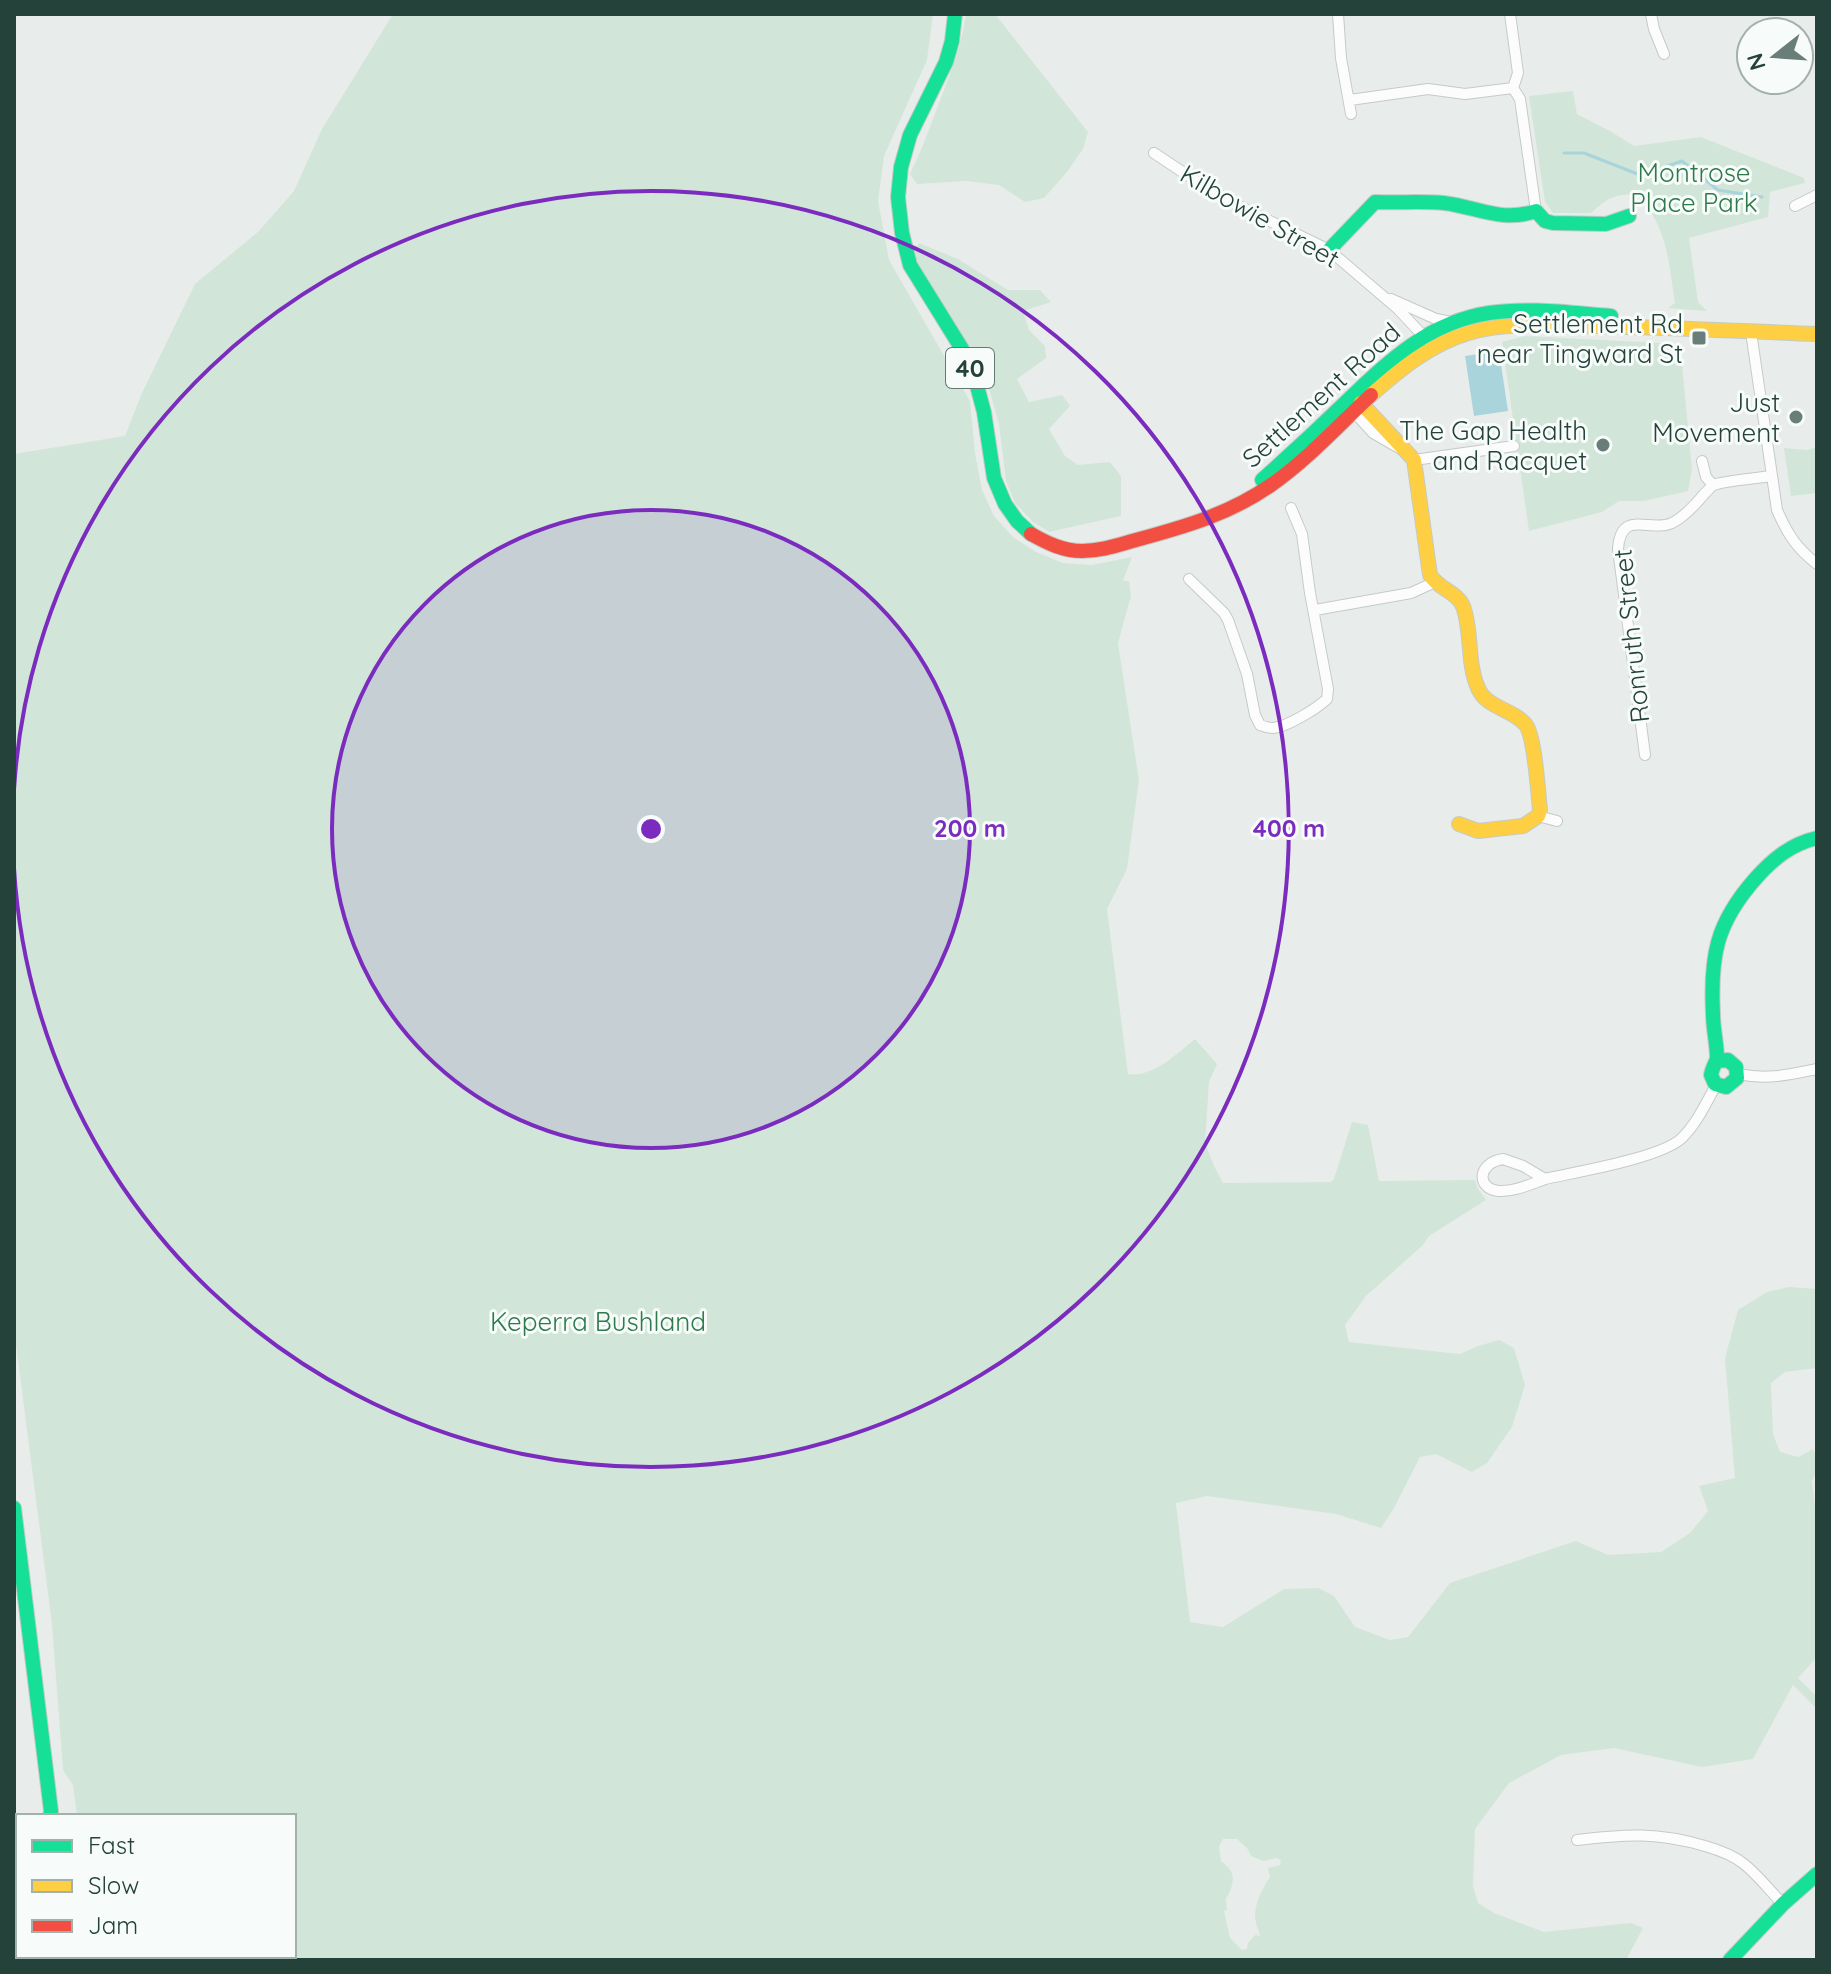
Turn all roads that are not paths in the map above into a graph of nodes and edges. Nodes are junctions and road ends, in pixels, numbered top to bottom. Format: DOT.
graph roads {
  1 [pos="955,14"];
  2 [pos="1338,14"];
  3 [pos="1510,14"];
  4 [pos="1651,14"];
  5 [pos="1664,54"];
  6 [pos="1513,88"];
  7 [pos="1350,100"];
  8 [pos="1351,114"];
  9 [pos="1154,153"];
  10 [pos="1817,195"];
  11 [pos="1795,206"];
  12 [pos="1536,211"];
  13 [pos="1629,216"];
  14 [pos="1329,250"];
  15 [pos="1382,295"];
  16 [pos="1454,322"];
  17 [pos="1745,331"];
  18 [pos="1817,334"];
  19 [pos="1428,342"];
  20 [pos="1354,404"];
  21 [pos="1514,446"];
  22 [pos="1411,457"];
  23 [pos="1702,461"];
  24 [pos="1771,476"];
  25 [pos="1713,485"];
  26 [pos="1291,508"];
  27 [pos="1817,564"];
  28 [pos="1189,579"];
  29 [pos="1433,583"];
  30 [pos="1315,610"];
  31 [pos="1645,755"];
  32 [pos="1538,816"];
  33 [pos="1557,821"];
  34 [pos="1459,824"];
  35 [pos="1817,838"];
  36 [pos="1717,1061"];
  37 [pos="1817,1069"];
  38 [pos="1738,1074"];
  39 [pos="1716,1085"];
  40 [pos="1545,1179"];
  41 [pos="14,1508"];
  42 [pos="50,1814"];
  43 [pos="1577,1840"];
  44 [pos="1817,1874"];
  45 [pos="1783,1904"];
  46 [pos="1730,1960"];
  1 -- 20 [label="main road, Settlement Road / 40"];
  2 -- 7 [label="street"];
  3 -- 6 [label="street"];
  4 -- 5 [label="street"];
  6 -- 7 [label="street"];
  6 -- 12 [label="street"];
  7 -- 8 [label="street"];
  9 -- 14 [label="street, Kilbowie Street"];
  10 -- 11 [label="street"];
  12 -- 13 [label="main road"];
  12 -- 14 [label="main road"];
  14 -- 15 [label="street, Kilbowie Street"];
  15 -- 16 [label="street"];
  15 -- 19 [label="street, Kilbowie Street"];
  16 -- 17 [label="main road, Settlement Road / 40"];
  16 -- 19 [label="main road, Settlement Road / 40"];
  17 -- 18 [label="main road, Settlement Road / 40"];
  17 -- 19 [label="main road, Settlement Road / 40"];
  17 -- 24 [label="street"];
  19 -- 20 [label="main road, Settlement Road / 40"];
  20 -- 22 [label="main road"];
  21 -- 22 [label="street"];
  22 -- 29 [label="main road"];
  23 -- 25 [label="street"];
  24 -- 25 [label="street"];
  24 -- 27 [label="street"];
  25 -- 31 [label="street, Ronruth Street"];
  26 -- 30 [label="street"];
  28 -- 30 [label="street"];
  29 -- 30 [label="street"];
  29 -- 32 [label="main road"];
  32 -- 33 [label="street"];
  32 -- 34 [label="main road"];
  35 -- 36 [label="main road"];
  36 -- 38 [label="main road"];
  36 -- 39 [label="main road"];
  37 -- 38 [label="street"];
  38 -- 39 [label="main road"];
  39 -- 40 [label="street"];
  40 -- 40 [label="street"];
  41 -- 42 [label="main road"];
  43 -- 45 [label="street"];
  44 -- 45 [label="main road"];
  45 -- 46 [label="main road"];
}
